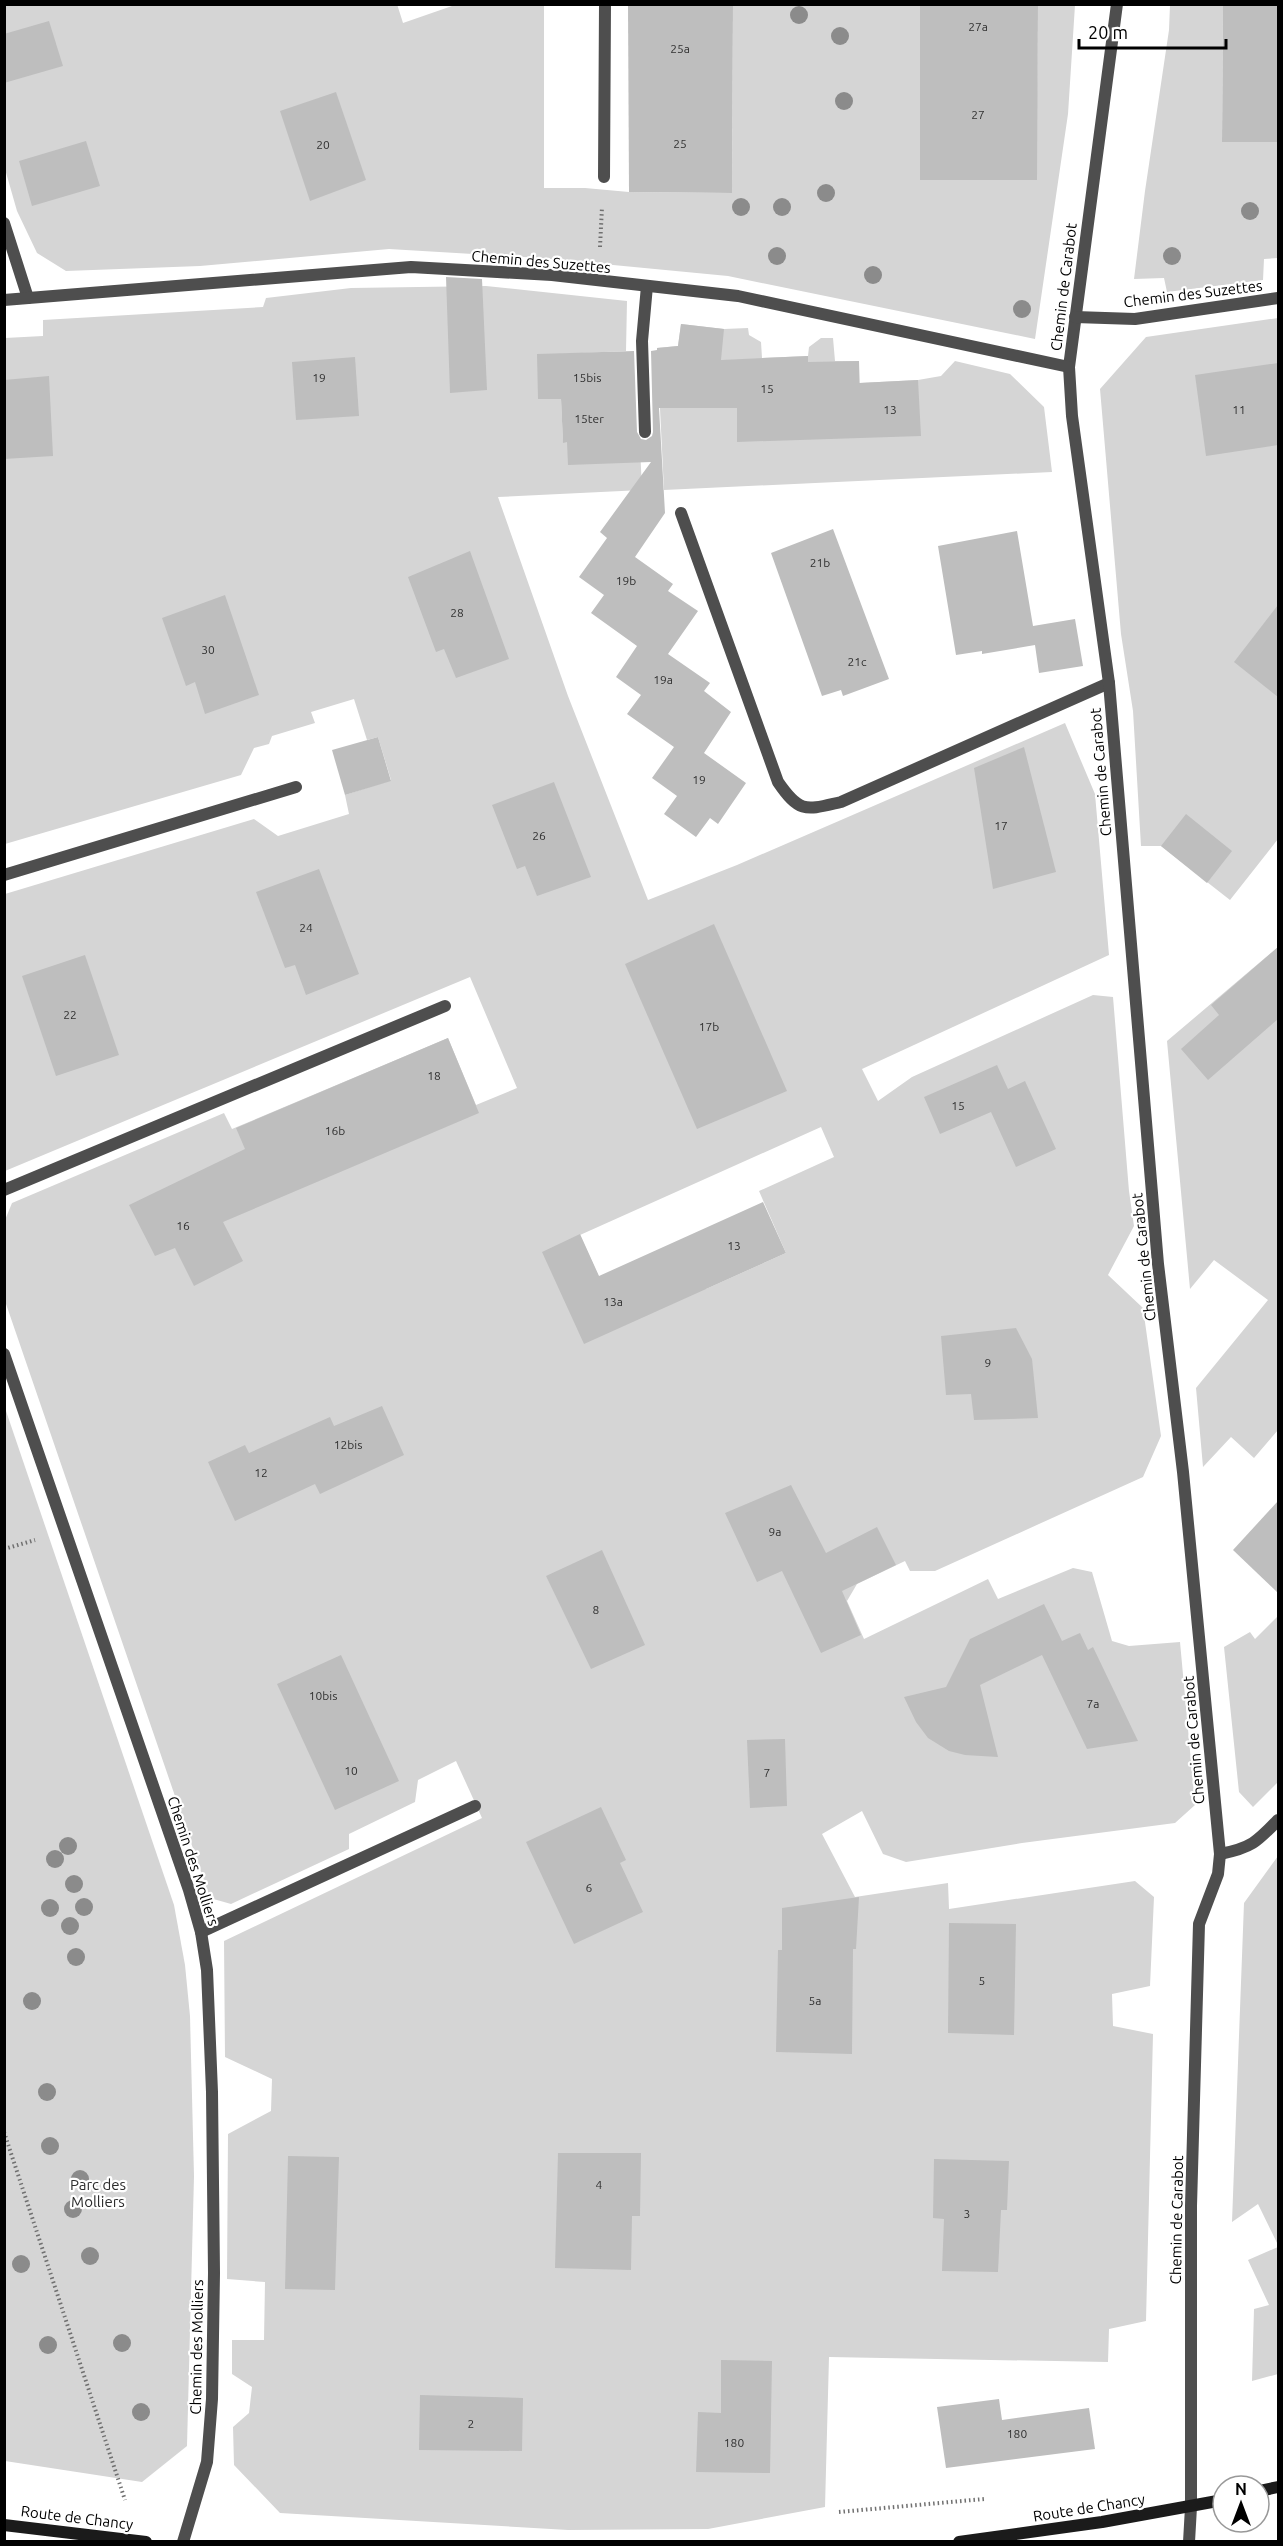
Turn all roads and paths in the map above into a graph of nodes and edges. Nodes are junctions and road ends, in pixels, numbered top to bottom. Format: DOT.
graph roads {
  1 [pos="605,4"];
  2 [pos="1117,4"];
  3 [pos="604,177"];
  4 [pos="4,223"];
  5 [pos="599,281"];
  6 [pos="647,286"];
  7 [pos="28,298"];
  8 [pos="1278,298"];
  9 [pos="4,300"];
  10 [pos="1075,317"];
  11 [pos="1069,367"];
  12 [pos="645,432"];
  13 [pos="681,513"];
  14 [pos="1109,683"];
  15 [pos="296,787"];
  16 [pos="4,875"];
  17 [pos="445,1006"];
  18 [pos="4,1190"];
  19 [pos="4,1354"];
  20 [pos="475,1806"];
  21 [pos="1278,1820"];
  22 [pos="1220,1854"];
  23 [pos="201,1932"];
  24 [pos="4,2132"];
  25 [pos="984,2499"];
  26 [pos="125,2500"];
  27 [pos="1211,2503"];
  28 [pos="1191,2507"];
  29 [pos="839,2512"];
  30 [pos="4,2525"];
  31 [pos="146,2541"];
  32 [pos="183,2541"];
  33 [pos="959,2541"];
  34 [pos="1190,2541"];
  1 -- 3 [label="street"];
  2 -- 10 [label="street, Chemin de Carabot"];
  3 -- 5 [label="path"];
  4 -- 7 [label="street"];
  5 -- 6 [label="street, Chemin des Suzettes"];
  5 -- 7 [label="street, Chemin des Suzettes"];
  6 -- 11 [label="street, Chemin des Suzettes"];
  6 -- 12 [label="street"];
  7 -- 9 [label="street, Chemin des Suzettes"];
  8 -- 10 [label="street, Chemin des Suzettes"];
  10 -- 11 [label="street, Chemin de Carabot"];
  11 -- 14 [label="street, Chemin de Carabot"];
  13 -- 14 [label="street"];
  14 -- 22 [label="street, Chemin de Carabot"];
  15 -- 16 [label="street"];
  17 -- 18 [label="street"];
  19 -- 23 [label="street, Chemin des Molliers"];
  20 -- 23 [label="street"];
  21 -- 22 [label="street"];
  22 -- 28 [label="street, Chemin de Carabot"];
  23 -- 32 [label="street, Chemin des Molliers"];
  24 -- 26 [label="path"];
  25 -- 29 [label="path"];
  27 -- 28 [label="main road, Route de Chancy"];
  28 -- 33 [label="main road, Route de Chancy"];
  28 -- 34 [label="street, Chemin de Carabot"];
  30 -- 31 [label="main road, Route de Chancy"];
}
